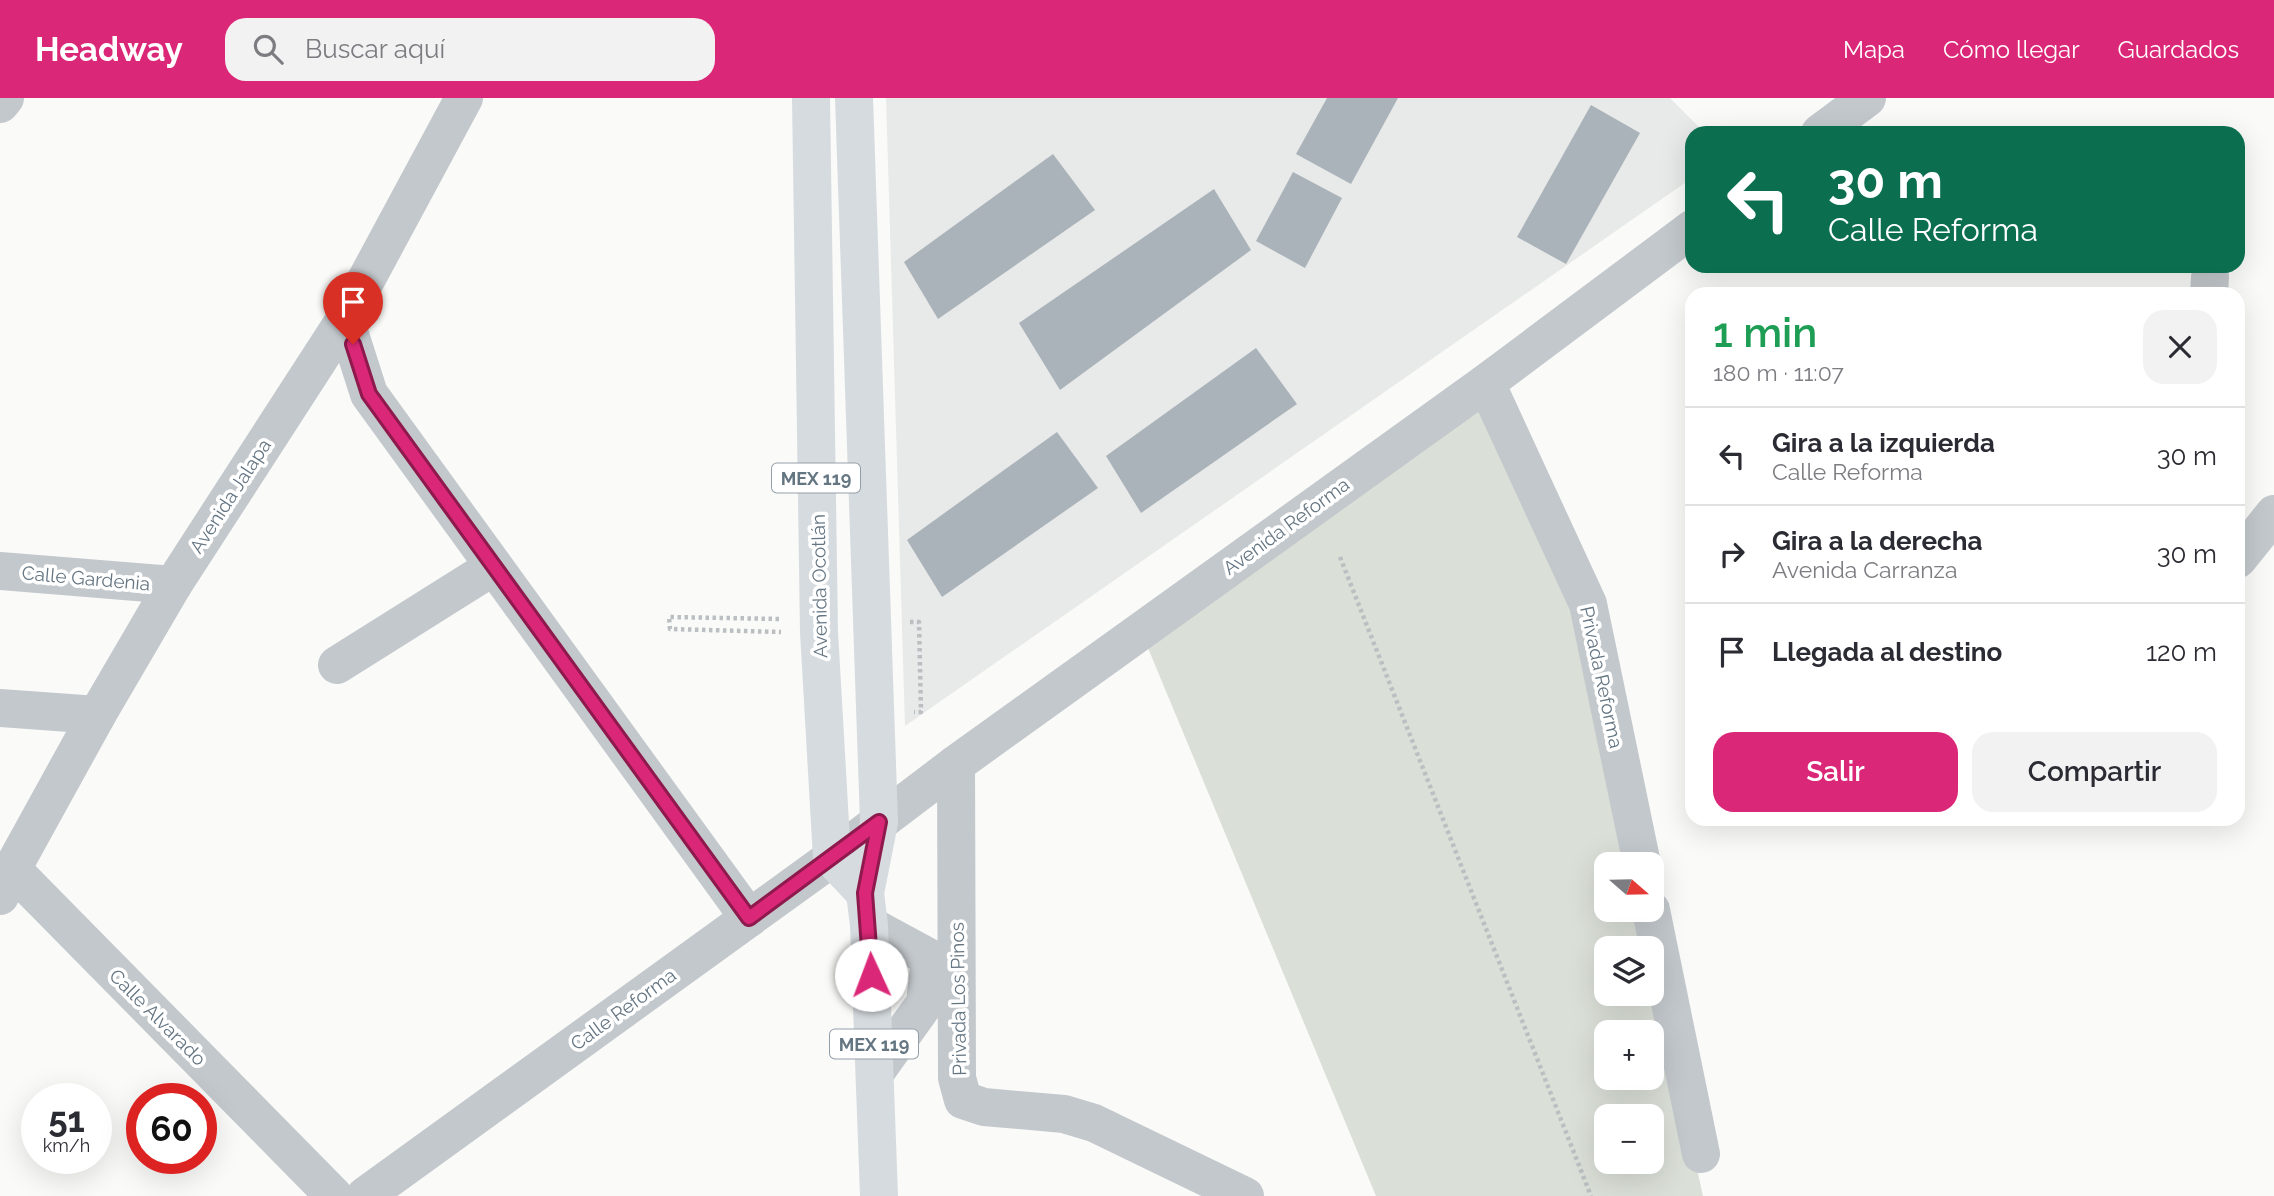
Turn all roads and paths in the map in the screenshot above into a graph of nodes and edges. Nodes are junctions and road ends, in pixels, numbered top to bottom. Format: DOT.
graph roads {
  1 [pos="5,98"];
  2 [pos="464,98"];
  3 [pos="811,98"];
  4 [pos="854,98"];
  5 [pos="1867,98"];
  6 [pos="0,104"];
  7 [pos="1829,126"];
  8 [pos="1685,234"];
  9 [pos="345,319"];
  10 [pos="1486,383"];
  11 [pos="2274,514"];
  12 [pos="2245,550"];
  13 [pos="1340,557"];
  14 [pos="493,567"];
  15 [pos="0,571"];
  16 [pos="173,585"];
  17 [pos="726,618"];
  18 [pos="919,622"];
  19 [pos="762,631"];
  20 [pos="337,665"];
  21 [pos="0,708"];
  22 [pos="921,712"];
  23 [pos="97,715"];
  24 [pos="956,764"];
  25 [pos="879,822"];
  26 [pos="1640,852"];
  27 [pos="832,858"];
  28 [pos="6,882"];
  29 [pos="867,909"];
  30 [pos="749,918"];
  31 [pos="1653,922"];
  32 [pos="875,1073"];
  33 [pos="1701,1154"];
  34 [pos="334,1196"];
  35 [pos="365,1196"];
  36 [pos="879,1196"];
  37 [pos="1245,1196"];
  38 [pos="1591,1196"];
  1 -- 6 [label="street"];
  2 -- 9 [label="street, Avenida Jalapa"];
  3 -- 27 [label="main road, Avenida Ocotlán / MEX 119"];
  4 -- 25 [label="main road, MEX 119"];
  5 -- 7 [label="street"];
  8 -- 10 [label="street, Avenida Reforma"];
  9 -- 14 [label="street"];
  9 -- 16 [label="street, Avenida Jalapa"];
  10 -- 24 [label="street, Avenida Reforma"];
  10 -- 26 [label="street, Privada Reforma"];
  11 -- 12 [label="street"];
  13 -- 38 [label="path"];
  14 -- 20 [label="street"];
  14 -- 30 [label="street"];
  15 -- 16 [label="street, Calle Gardenia"];
  16 -- 23 [label="street, Avenida Jalapa"];
  17 -- 19 [label="path"];
  18 -- 22 [label="path"];
  21 -- 23 [label="street"];
  23 -- 28 [label="street, Avenida Jalapa"];
  24 -- 25 [label="street, Avenida Reforma"];
  24 -- 37 [label="street, Privada Los Pinos"];
  25 -- 27 [label="street, Calle Reforma"];
  25 -- 29 [label="main road, MEX 119"];
  27 -- 29 [label="main road"];
  27 -- 30 [label="street, Calle Reforma"];
  28 -- 34 [label="street, Calle Alvarado"];
  29 -- 32 [label="main road, MEX 119"];
  29 -- 32 [label="street"];
  30 -- 35 [label="street, Calle Reforma"];
  31 -- 33 [label="street"];
  32 -- 36 [label="main road, MEX 119"];
}
